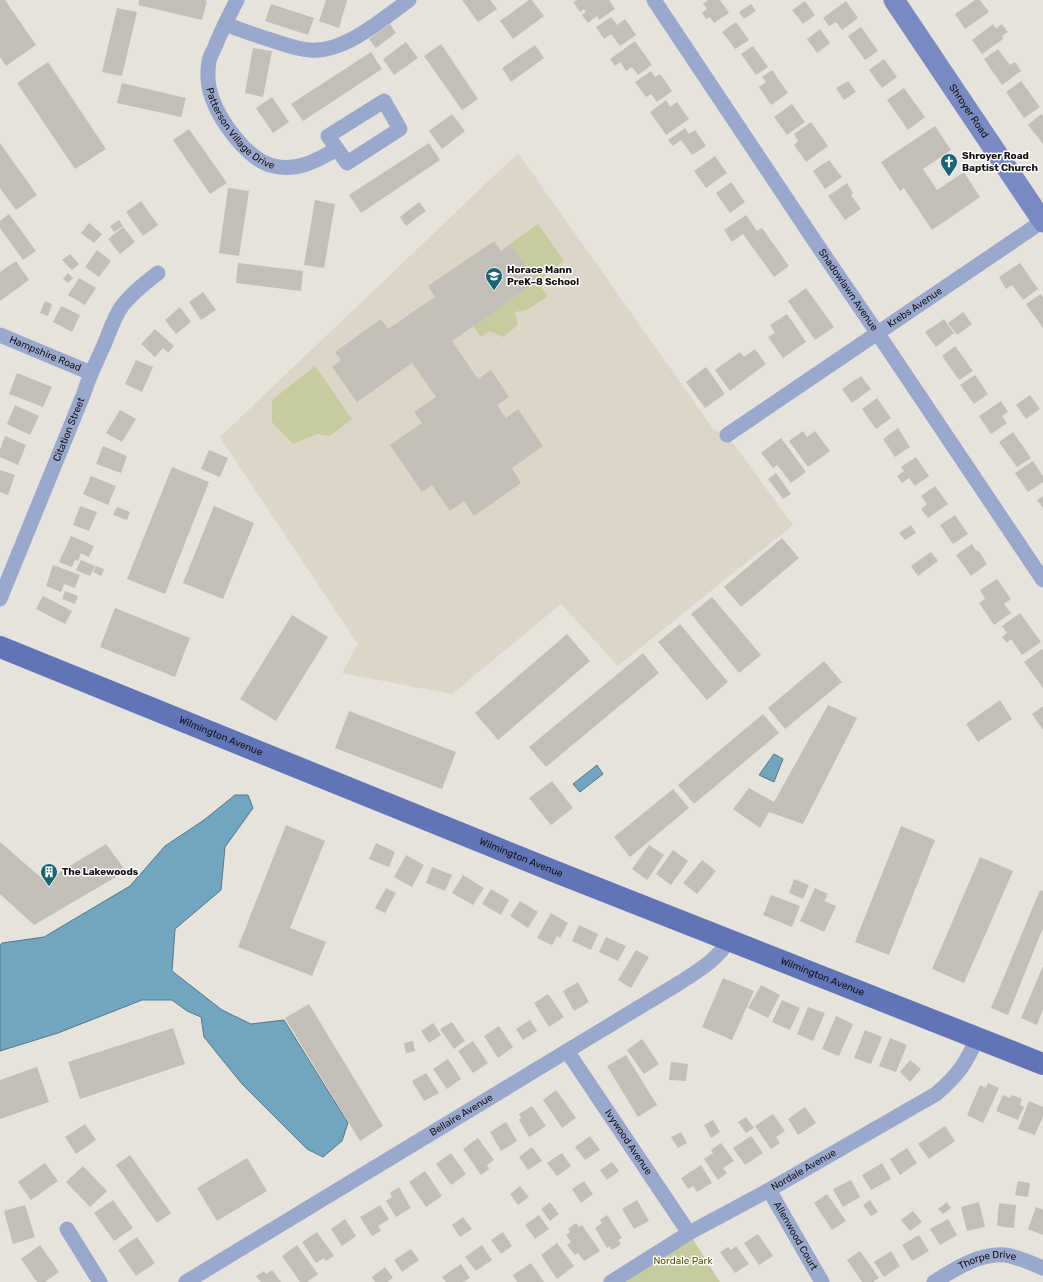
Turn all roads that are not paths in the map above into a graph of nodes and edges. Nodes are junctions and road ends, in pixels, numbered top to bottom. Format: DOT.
graph roads {
  1 [pos="238,0"];
  2 [pos="409,0"];
  3 [pos="654,0"];
  4 [pos="894,0"];
  5 [pos="225,24"];
  6 [pos="338,149"];
  7 [pos="1043,222"];
  8 [pos="158,273"];
  9 [pos="878,334"];
  10 [pos="0,335"];
  11 [pos="91,373"];
  12 [pos="727,435"];
  13 [pos="1043,580"];
  14 [pos="0,599"];
  15 [pos="0,647"];
  16 [pos="729,940"];
  17 [pos="978,1038"];
  18 [pos="568,1051"];
  19 [pos="1043,1064"];
  20 [pos="770,1190"];
  21 [pos="67,1229"];
  22 [pos="689,1233"];
  23 [pos="1043,1268"];
  24 [pos="189,1281"];
  25 [pos="100,1282"];
  26 [pos="611,1282"];
  27 [pos="822,1282"];
  28 [pos="934,1282"];
  1 -- 5 [label="street, Patterson Village Drive"];
  2 -- 5 [label="street"];
  3 -- 9 [label="street, Shadowlawn Avenue"];
  4 -- 7 [label="main road, Shroyer Road"];
  5 -- 6 [label="street, Patterson Village Drive"];
  6 -- 6 [label="street"];
  7 -- 9 [label="street, Krebs Avenue"];
  8 -- 11 [label="street, Citation Street"];
  9 -- 12 [label="street, Krebs Avenue"];
  9 -- 13 [label="street, Shadowlawn Avenue"];
  10 -- 11 [label="street, Hampshire Road"];
  11 -- 14 [label="street, Citation Street"];
  15 -- 16 [label="main road, Wilmington Avenue"];
  16 -- 17 [label="main road, Wilmington Avenue"];
  16 -- 18 [label="street, Bellaire Avenue"];
  17 -- 19 [label="main road, Wilmington Avenue"];
  17 -- 20 [label="street, Nordale Avenue"];
  18 -- 22 [label="street, Ivywood Avenue"];
  18 -- 24 [label="street, Bellaire Avenue"];
  20 -- 22 [label="street, Nordale Avenue"];
  20 -- 27 [label="street, Allenwood Court"];
  21 -- 25 [label="street"];
  22 -- 26 [label="street, Nordale Avenue"];
  23 -- 28 [label="street, Thorpe Drive"];
}
